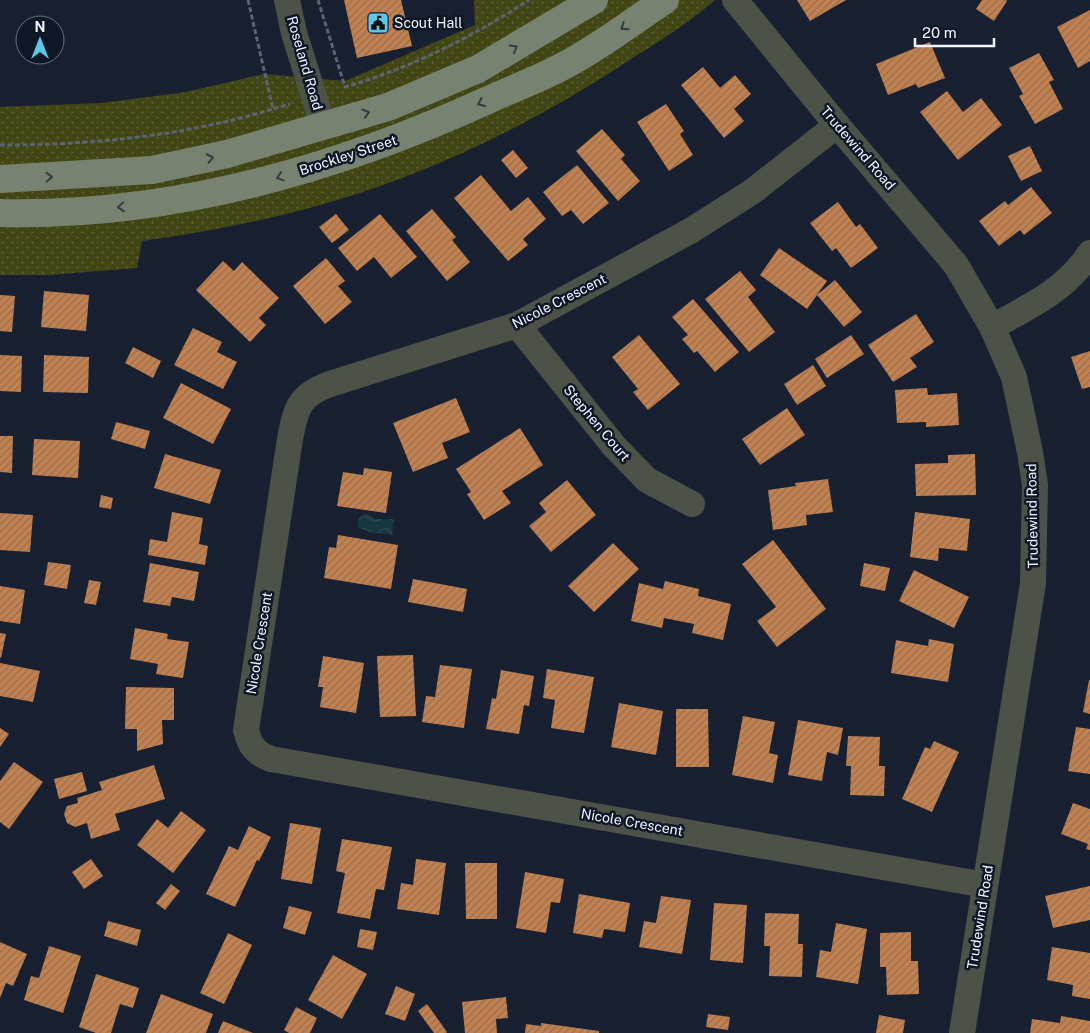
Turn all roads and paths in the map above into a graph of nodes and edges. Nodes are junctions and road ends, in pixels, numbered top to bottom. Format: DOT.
graph roads {
  1 [pos="287,0"];
  2 [pos="318,0"];
  3 [pos="529,0"];
  4 [pos="594,0"];
  5 [pos="665,0"];
  6 [pos="735,0"];
  7 [pos="273,109"];
  8 [pos="323,125"];
  9 [pos="837,125"];
  10 [pos="0,145"];
  11 [pos="340,158"];
  12 [pos="0,179"];
  13 [pos="0,213"];
  14 [pos="1090,253"];
  15 [pos="517,324"];
  16 [pos="992,327"];
  17 [pos="692,504"];
  18 [pos="986,885"];
  19 [pos="962,1033"];
  1 -- 8 [label="street, Roseland Road"];
  2 -- 3 [label="path"];
  8 -- 4 [label="main road, one-way"];
  5 -- 11 [label="main road, Brockley Street, one-way"];
  6 -- 9 [label="street, Trudewind Road"];
  7 -- 10 [label="path"];
  8 -- 11 [label="main road"];
  12 -- 8 [label="main road, one-way"];
  9 -- 15 [label="street, Nicole Crescent"];
  9 -- 16 [label="street, Trudewind Road"];
  11 -- 13 [label="main road, Brockley Street, one-way"];
  14 -- 16 [label="street"];
  15 -- 17 [label="street, Stephen Court"];
  15 -- 18 [label="street, Nicole Crescent"];
  16 -- 18 [label="street, Trudewind Road"];
  18 -- 19 [label="street, Trudewind Road"];
}
